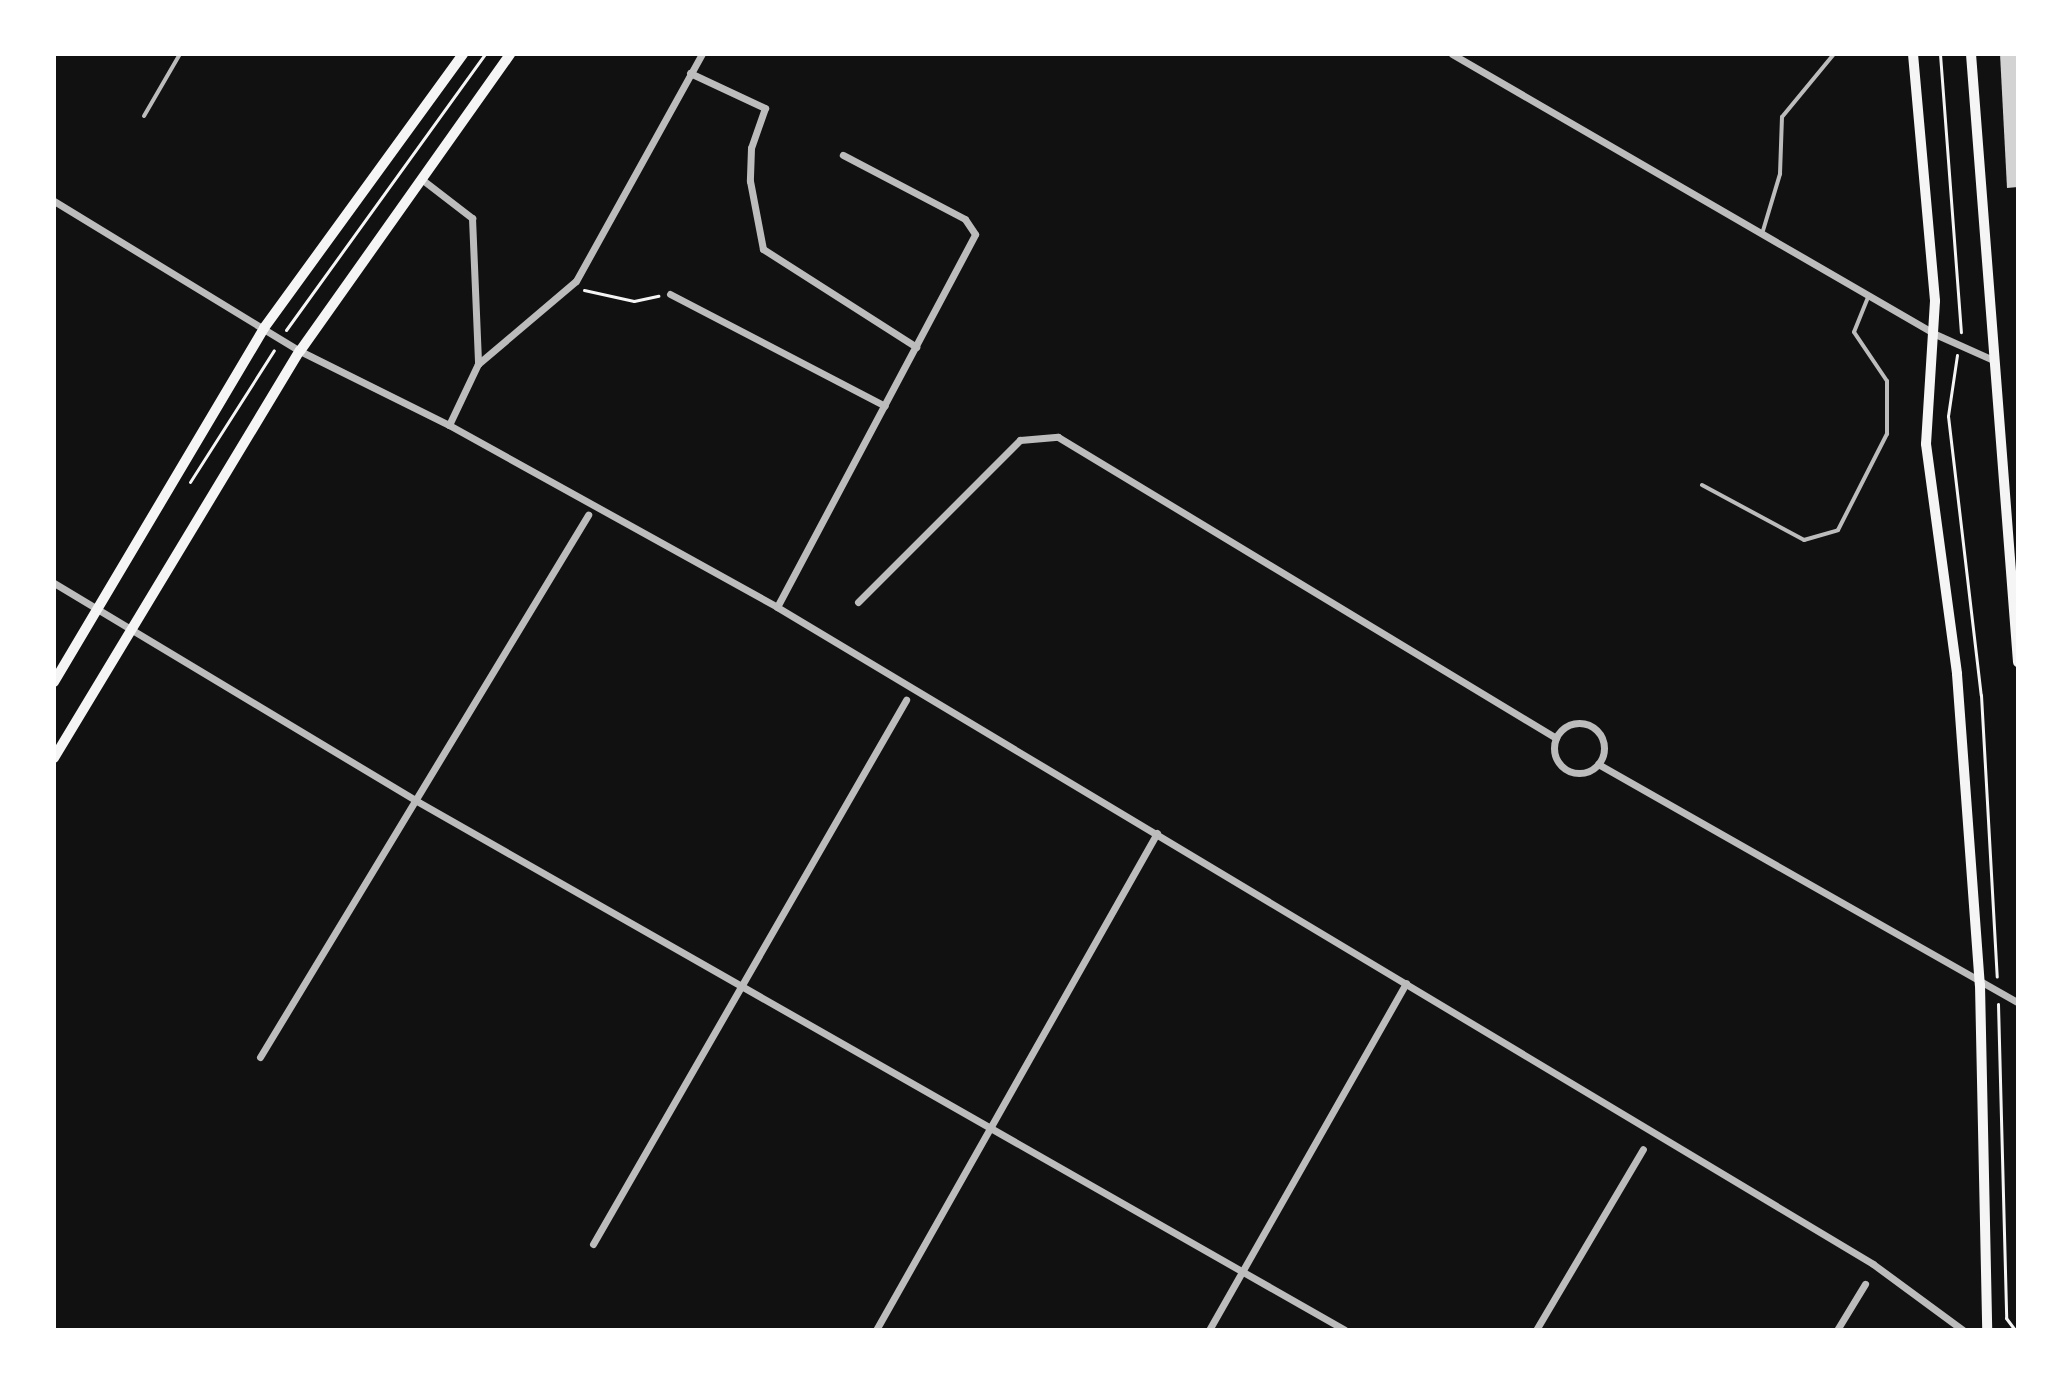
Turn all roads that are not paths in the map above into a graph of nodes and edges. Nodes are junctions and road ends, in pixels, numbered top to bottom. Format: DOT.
graph roads {
  1 [pos="180,54"];
  2 [pos="463,54"];
  3 [pos="510,54"];
  4 [pos="702,54"];
  5 [pos="1452,54"];
  6 [pos="1834,54"];
  7 [pos="1913,54"];
  8 [pos="1971,54"];
  9 [pos="690,73"];
  10 [pos="144,116"];
  11 [pos="843,155"];
  12 [pos="424,181"];
  13 [pos="54,201"];
  14 [pos="1762,234"];
  15 [pos="670,294"];
  16 [pos="1869,295"];
  17 [pos="264,328"];
  18 [pos="1935,334"];
  19 [pos="916,347"];
  20 [pos="300,351"];
  21 [pos="1993,360"];
  22 [pos="478,364"];
  23 [pos="885,406"];
  24 [pos="449,425"];
  25 [pos="1702,485"];
  26 [pos="588,515"];
  27 [pos="54,583"];
  28 [pos="858,602"];
  29 [pos="777,607"];
  30 [pos="99,608"];
  31 [pos="132,627"];
  32 [pos="2018,662"];
  33 [pos="54,682"];
  34 [pos="906,700"];
  35 [pos="1556,738"];
  36 [pos="54,758"];
  37 [pos="1598,764"];
  38 [pos="415,800"];
  39 [pos="1157,833"];
  40 [pos="1406,983"];
  41 [pos="743,984"];
  42 [pos="1980,985"];
  43 [pos="2018,1003"];
  44 [pos="260,1057"];
  45 [pos="989,1131"];
  46 [pos="1643,1149"];
  47 [pos="593,1244"];
  48 [pos="1243,1271"];
  49 [pos="1865,1284"];
  50 [pos="876,1330"];
  51 [pos="1209,1330"];
  52 [pos="1345,1330"];
  53 [pos="1536,1330"];
  54 [pos="1837,1330"];
  55 [pos="1963,1330"];
  56 [pos="1987,1330"];
  1 -- 10 [label="lane"];
  2 -- 17 [label="main road"];
  3 -- 12 [label="main road"];
  4 -- 9 [label="street"];
  5 -- 14 [label="street"];
  6 -- 14 [label="lane"];
  7 -- 18 [label="main road"];
  8 -- 21 [label="main road"];
  9 -- 19 [label="street"];
  9 -- 22 [label="street"];
  11 -- 19 [label="street"];
  12 -- 20 [label="main road"];
  12 -- 22 [label="street"];
  13 -- 17 [label="street"];
  14 -- 16 [label="street"];
  15 -- 23 [label="street"];
  16 -- 18 [label="street"];
  16 -- 25 [label="lane"];
  17 -- 20 [label="street"];
  17 -- 30 [label="main road"];
  18 -- 21 [label="street"];
  18 -- 42 [label="main road"];
  19 -- 23 [label="street"];
  20 -- 24 [label="street"];
  20 -- 31 [label="main road"];
  21 -- 32 [label="main road"];
  22 -- 24 [label="street"];
  23 -- 29 [label="street"];
  24 -- 29 [label="street"];
  26 -- 38 [label="street"];
  27 -- 30 [label="street"];
  28 -- 35 [label="street"];
  29 -- 39 [label="street"];
  30 -- 31 [label="street"];
  30 -- 33 [label="main road"];
  31 -- 36 [label="main road"];
  31 -- 38 [label="street"];
  34 -- 41 [label="street"];
  35 -- 37 [label="street"];
  35 -- 37 [label="street"];
  37 -- 42 [label="street"];
  38 -- 41 [label="street"];
  38 -- 44 [label="street"];
  39 -- 40 [label="street"];
  39 -- 45 [label="street"];
  40 -- 48 [label="street"];
  40 -- 55 [label="street"];
  41 -- 45 [label="street"];
  41 -- 47 [label="street"];
  42 -- 43 [label="street"];
  42 -- 56 [label="main road"];
  45 -- 48 [label="street"];
  45 -- 50 [label="street"];
  46 -- 53 [label="street"];
  48 -- 51 [label="street"];
  48 -- 52 [label="street"];
  49 -- 54 [label="street"];
}
